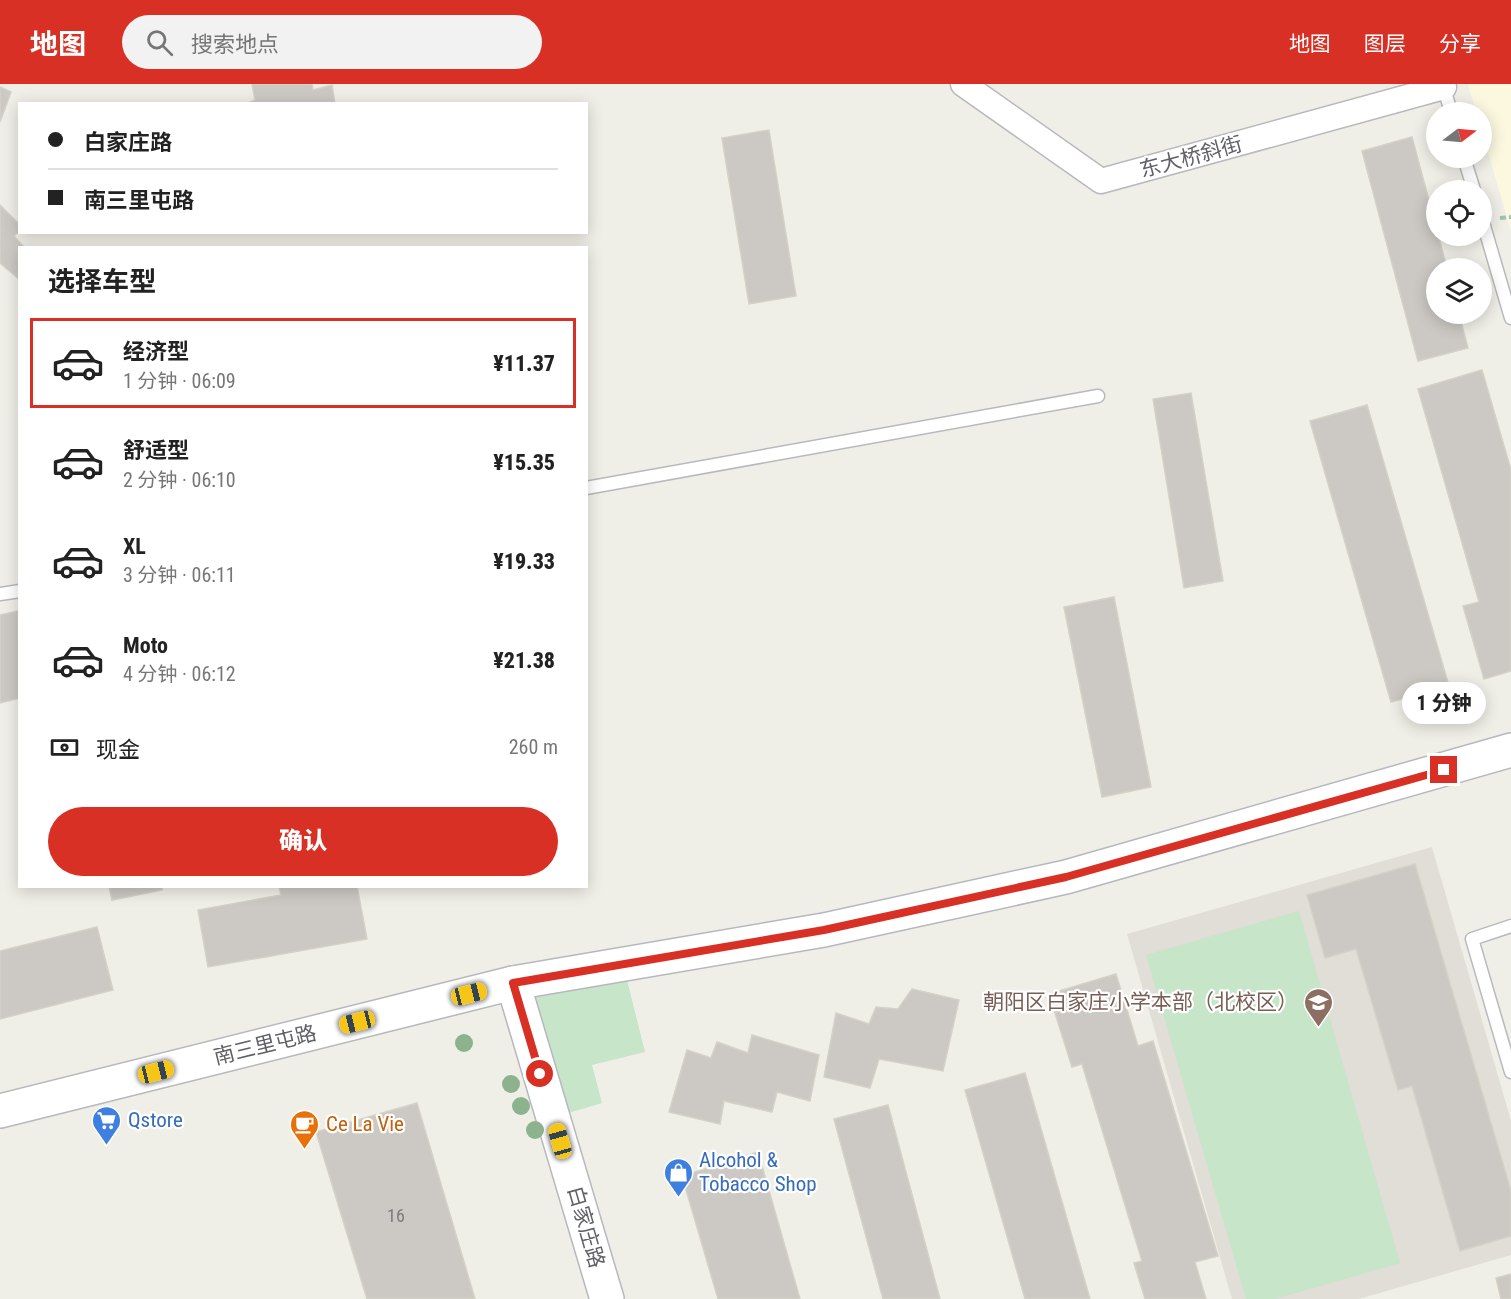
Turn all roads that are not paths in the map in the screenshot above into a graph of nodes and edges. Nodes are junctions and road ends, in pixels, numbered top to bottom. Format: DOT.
graph roads {
  1 [pos="963,84"];
  2 [pos="1443,86"];
  3 [pos="1448,102"];
  4 [pos="1490,246"];
  5 [pos="1511,318"];
  6 [pos="1098,396"];
  7 [pos="588,488"];
  8 [pos="18,591"];
  9 [pos="0,594"];
  10 [pos="1511,750"];
  11 [pos="1511,926"];
  12 [pos="513,983"];
  13 [pos="1511,1072"];
  14 [pos="0,1111"];
  15 [pos="607,1299"];
  1 -- 2 [label="street, 东大桥斜街"];
  2 -- 3 [label="lane"];
  4 -- 5 [label="lane"];
  6 -- 7 [label="lane"];
  8 -- 9 [label="lane"];
  10 -- 12 [label="street, 南三里屯路"];
  11 -- 13 [label="lane"];
  12 -- 14 [label="street, 南三里屯路"];
  12 -- 15 [label="street, 白家庄路"];
}
